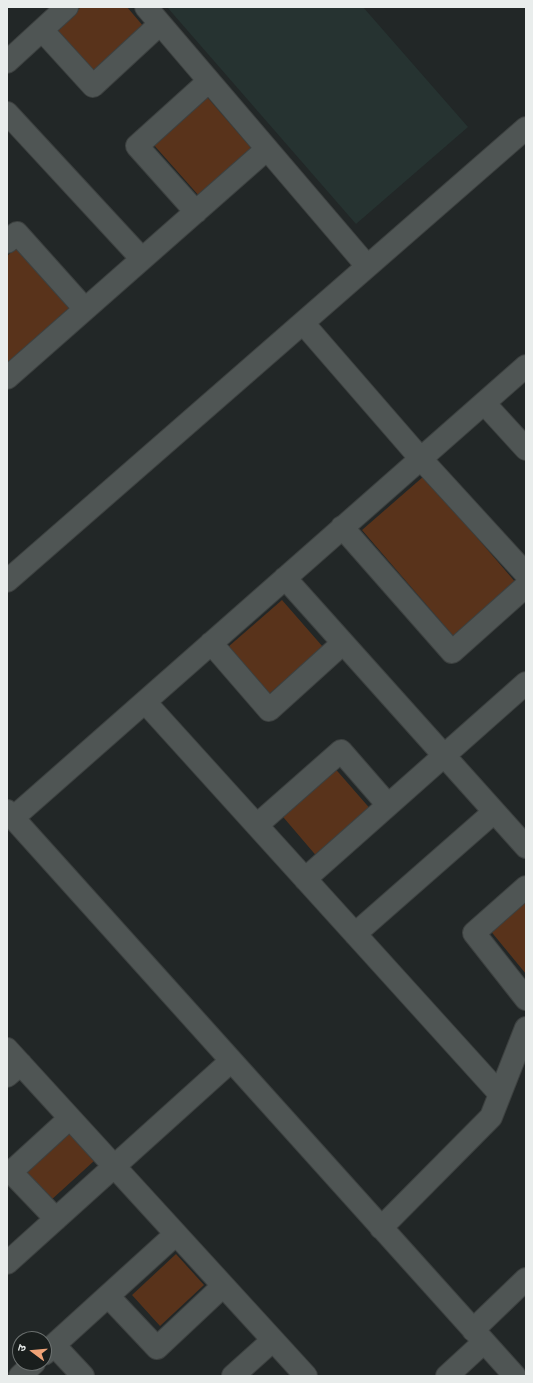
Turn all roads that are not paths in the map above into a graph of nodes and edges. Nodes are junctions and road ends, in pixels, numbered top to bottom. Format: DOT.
graph roads {
  1 [pos="67,7"];
  2 [pos="146,7"];
  3 [pos="160,24"];
  4 [pos="42,30"];
  5 [pos="7,62"];
  6 [pos="209,81"];
  7 [pos="7,113"];
  8 [pos="526,128"];
  9 [pos="267,149"];
  10 [pos="196,212"];
  11 [pos="7,242"];
  12 [pos="142,259"];
  13 [pos="367,266"];
  14 [pos="86,309"];
  15 [pos="303,323"];
  16 [pos="526,366"];
  17 [pos="7,378"];
  18 [pos="484,403"];
  19 [pos="526,449"];
  20 [pos="421,459"];
  21 [pos="342,527"];
  22 [pos="526,574"];
  23 [pos="285,578"];
  24 [pos="7,580"];
  25 [pos="526,586"];
  26 [pos="211,643"];
  27 [pos="343,643"];
  28 [pos="526,683"];
  29 [pos="145,702"];
  30 [pos="444,756"];
  31 [pos="388,805"];
  32 [pos="494,812"];
  33 [pos="10,814"];
  34 [pos="257,825"];
  35 [pos="526,847"];
  36 [pos="306,879"];
  37 [pos="526,888"];
  38 [pos="356,934"];
  39 [pos="526,999"];
  40 [pos="526,1028"];
  41 [pos="231,1061"];
  42 [pos="12,1063"];
  43 [pos="500,1094"];
  44 [pos="70,1118"];
  45 [pos="114,1166"];
  46 [pos="56,1219"];
  47 [pos="381,1228"];
  48 [pos="176,1234"];
  49 [pos="7,1263"];
  50 [pos="526,1279"];
  51 [pos="223,1286"];
  52 [pos="108,1296"];
  53 [pos="479,1336"];
  54 [pos="273,1340"];
  55 [pos="52,1346"];
  56 [pos="52,1351"];
  57 [pos="83,1376"];
  58 [pos="233,1376"];
  59 [pos="306,1376"];
  60 [pos="447,1376"];
  61 [pos="515,1376"];
  1 -- 4 [label="street"];
  2 -- 3 [label="street"];
  3 -- 4 [label="street"];
  3 -- 6 [label="street"];
  4 -- 5 [label="street"];
  6 -- 9 [label="street"];
  6 -- 10 [label="street"];
  7 -- 12 [label="street"];
  8 -- 13 [label="street"];
  9 -- 10 [label="street"];
  9 -- 13 [label="street"];
  10 -- 12 [label="street"];
  11 -- 14 [label="street"];
  12 -- 14 [label="street"];
  13 -- 15 [label="street"];
  14 -- 17 [label="street"];
  15 -- 20 [label="street"];
  15 -- 24 [label="street"];
  16 -- 18 [label="street"];
  18 -- 19 [label="street"];
  18 -- 20 [label="street"];
  20 -- 21 [label="street"];
  20 -- 22 [label="street"];
  21 -- 23 [label="street"];
  21 -- 25 [label="street"];
  23 -- 26 [label="street"];
  23 -- 27 [label="street"];
  26 -- 27 [label="street"];
  26 -- 29 [label="street"];
  27 -- 30 [label="street"];
  28 -- 30 [label="street"];
  29 -- 33 [label="street"];
  29 -- 34 [label="street"];
  30 -- 31 [label="street"];
  30 -- 32 [label="street"];
  31 -- 34 [label="street"];
  31 -- 36 [label="street"];
  32 -- 35 [label="street"];
  32 -- 38 [label="street"];
  33 -- 41 [label="street"];
  34 -- 36 [label="street"];
  36 -- 38 [label="street"];
  37 -- 39 [label="street"];
  38 -- 43 [label="street"];
  40 -- 43 [label="street"];
  41 -- 45 [label="street"];
  41 -- 47 [label="street"];
  42 -- 44 [label="street"];
  43 -- 47 [label="street"];
  44 -- 45 [label="street"];
  44 -- 46 [label="street"];
  45 -- 46 [label="street"];
  45 -- 48 [label="street"];
  46 -- 49 [label="street"];
  47 -- 53 [label="street"];
  48 -- 51 [label="street"];
  48 -- 52 [label="street"];
  50 -- 53 [label="street"];
  51 -- 52 [label="street"];
  51 -- 54 [label="street"];
  52 -- 55 [label="street"];
  53 -- 60 [label="street"];
  53 -- 61 [label="street"];
  54 -- 58 [label="street"];
  54 -- 59 [label="street"];
  56 -- 57 [label="street"];
}
